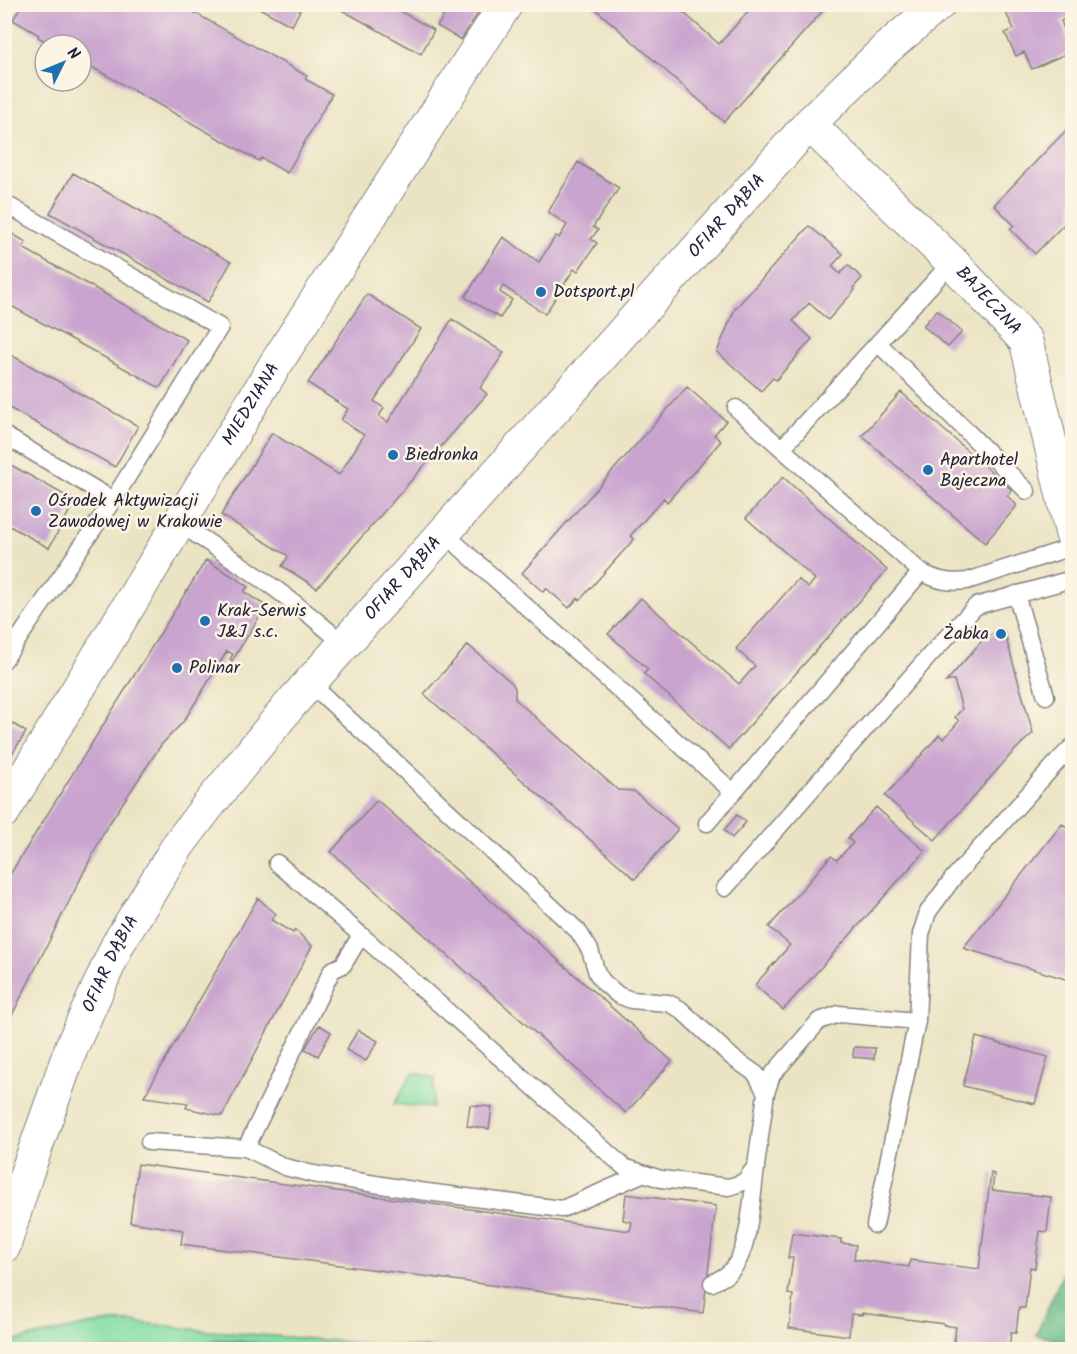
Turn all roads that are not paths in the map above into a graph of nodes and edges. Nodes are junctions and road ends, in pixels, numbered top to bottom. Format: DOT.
graph roads {
  1 [pos="506,4"];
  2 [pos="939,4"];
  3 [pos="809,124"];
  4 [pos="4,203"];
  5 [pos="952,262"];
  6 [pos="878,343"];
  7 [pos="736,408"];
  8 [pos="4,435"];
  9 [pos="782,448"];
  10 [pos="1027,491"];
  11 [pos="114,500"];
  12 [pos="179,523"];
  13 [pos="444,533"];
  14 [pos="1072,534"];
  15 [pos="1072,547"];
  16 [pos="921,572"];
  17 [pos="1072,579"];
  18 [pos="1016,594"];
  19 [pos="344,645"];
  20 [pos="4,660"];
  21 [pos="310,683"];
  22 [pos="1046,696"];
  23 [pos="1072,747"];
  24 [pos="733,792"];
  25 [pos="4,811"];
  26 [pos="707,823"];
  27 [pos="277,863"];
  28 [pos="725,888"];
  29 [pos="361,935"];
  30 [pos="917,1021"];
  31 [pos="766,1093"];
  32 [pos="149,1142"];
  33 [pos="246,1148"];
  34 [pos="756,1166"];
  35 [pos="642,1174"];
  36 [pos="875,1224"];
  37 [pos="4,1246"];
  38 [pos="712,1283"];
  1 -- 12 [label="street, MIEDZIANA"];
  2 -- 3 [label="street, OFIAR DĄBIA"];
  3 -- 5 [label="street, BAJECZNA"];
  3 -- 13 [label="street, OFIAR DĄBIA"];
  4 -- 11 [label="lane"];
  5 -- 6 [label="lane"];
  5 -- 14 [label="street, BAJECZNA"];
  6 -- 9 [label="lane"];
  6 -- 10 [label="lane"];
  7 -- 9 [label="lane"];
  8 -- 11 [label="lane"];
  9 -- 16 [label="lane"];
  11 -- 20 [label="lane"];
  12 -- 19 [label="lane"];
  12 -- 25 [label="street, MIEDZIANA"];
  13 -- 19 [label="street, OFIAR DĄBIA"];
  13 -- 24 [label="lane"];
  15 -- 16 [label="lane"];
  16 -- 24 [label="lane"];
  17 -- 18 [label="lane"];
  18 -- 22 [label="lane"];
  18 -- 28 [label="lane"];
  19 -- 21 [label="street, OFIAR DĄBIA"];
  21 -- 31 [label="lane"];
  21 -- 37 [label="street, OFIAR DĄBIA"];
  23 -- 30 [label="lane"];
  24 -- 26 [label="lane"];
  27 -- 29 [label="lane"];
  29 -- 33 [label="lane"];
  29 -- 35 [label="lane"];
  30 -- 31 [label="lane"];
  30 -- 36 [label="lane"];
  31 -- 34 [label="lane"];
  32 -- 33 [label="lane"];
  33 -- 35 [label="lane"];
  34 -- 35 [label="lane"];
  34 -- 38 [label="lane"];
}
